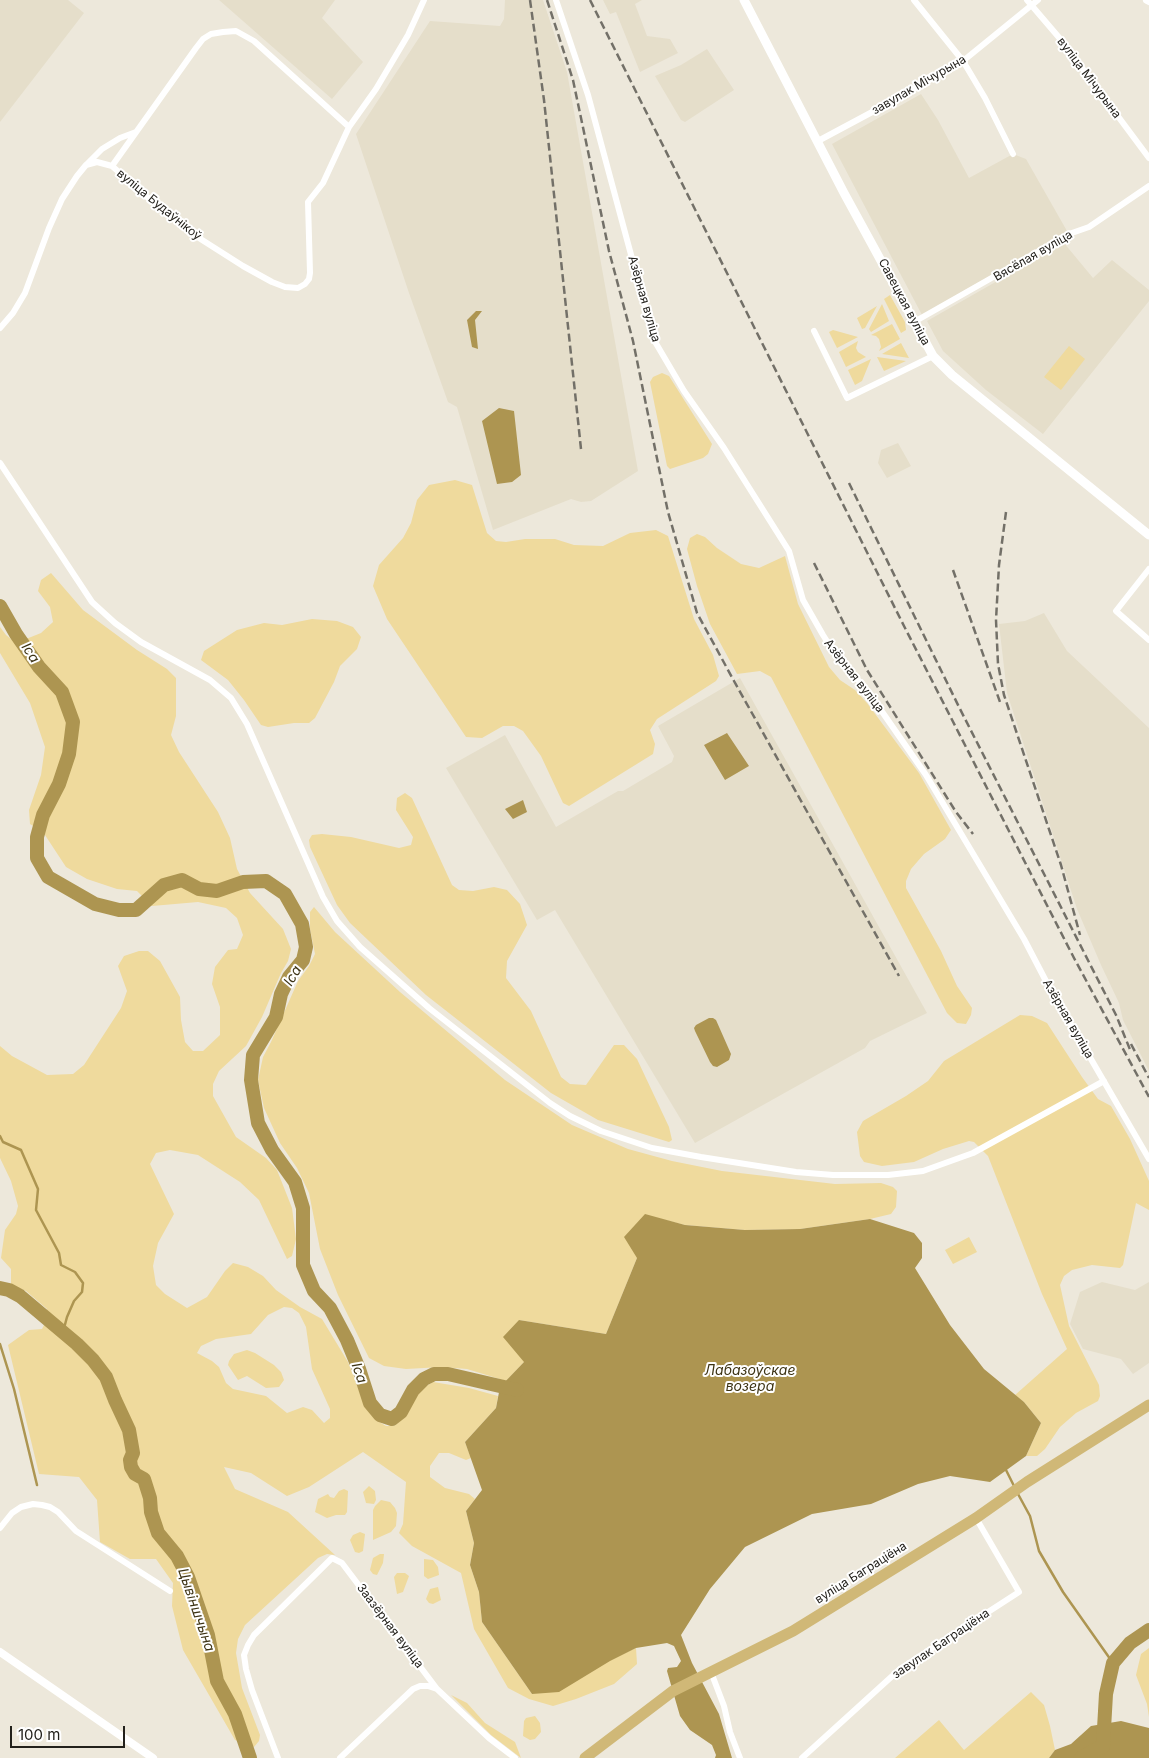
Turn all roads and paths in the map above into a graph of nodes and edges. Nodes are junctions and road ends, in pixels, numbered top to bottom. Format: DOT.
graph roads {
  1 [pos="424,0"];
  2 [pos="556,0"];
  3 [pos="744,0"];
  4 [pos="914,0"];
  5 [pos="1038,0"];
  6 [pos="1030,3"];
  7 [pos="963,61"];
  8 [pos="349,127"];
  9 [pos="136,132"];
  10 [pos="818,141"];
  11 [pos="1012,154"];
  12 [pos="1149,158"];
  13 [pos="86,165"];
  14 [pos="112,166"];
  15 [pos="1149,186"];
  16 [pos="914,322"];
  17 [pos="0,328"];
  18 [pos="814,331"];
  19 [pos="933,356"];
  20 [pos="0,463"];
  21 [pos="1149,535"];
  22 [pos="1149,569"];
  23 [pos="1149,640"];
  24 [pos="1104,1081"];
  25 [pos="1149,1159"];
  26 [pos="1149,1405"];
  27 [pos="976,1518"];
  28 [pos="0,1528"];
  29 [pos="170,1591"];
  30 [pos="0,1652"];
  31 [pos="705,1674"];
  32 [pos="437,1689"];
  33 [pos="153,1758"];
  34 [pos="278,1758"];
  35 [pos="340,1758"];
  36 [pos="515,1758"];
  37 [pos="585,1758"];
  38 [pos="740,1758"];
  39 [pos="802,1758"];
  1 -- 8 [label="street, вуліца Будаўнікоў"];
  2 -- 24 [label="street, Азёрная вуліца"];
  3 -- 10 [label="main road, Савецкая вуліца"];
  4 -- 7 [label="street"];
  5 -- 6 [label="street, завулак Мічурына"];
  6 -- 7 [label="street, завулак Мічурына"];
  6 -- 12 [label="street, вуліца Мічурына"];
  7 -- 10 [label="street, завулак Мічурына"];
  7 -- 11 [label="street"];
  8 -- 9 [label="street, вуліца Будаўнікоў"];
  8 -- 14 [label="street, вуліца Будаўнікоў"];
  9 -- 13 [label="street"];
  9 -- 14 [label="street, вуліца Будаўнікоў"];
  10 -- 16 [label="main road, Савецкая вуліца"];
  13 -- 14 [label="street"];
  13 -- 17 [label="street"];
  15 -- 16 [label="street, Вясёлая вуліца"];
  16 -- 19 [label="main road, Савецкая вуліца"];
  18 -- 19 [label="street"];
  19 -- 21 [label="main road, Савецкая вуліца"];
  20 -- 24 [label="street"];
  22 -- 23 [label="street"];
  24 -- 25 [label="street, Азёрная вуліца"];
  26 -- 27 [label="highway, вуліца Баграціёна"];
  27 -- 31 [label="highway, вуліца Баграціёна"];
  27 -- 39 [label="street, завулак Баграціёна"];
  28 -- 29 [label="street"];
  30 -- 33 [label="street"];
  31 -- 37 [label="highway, вуліца Баграціёна"];
  31 -- 38 [label="street"];
  32 -- 34 [label="street, Заазёрная вуліца"];
  32 -- 35 [label="street"];
  32 -- 36 [label="street"];
}
